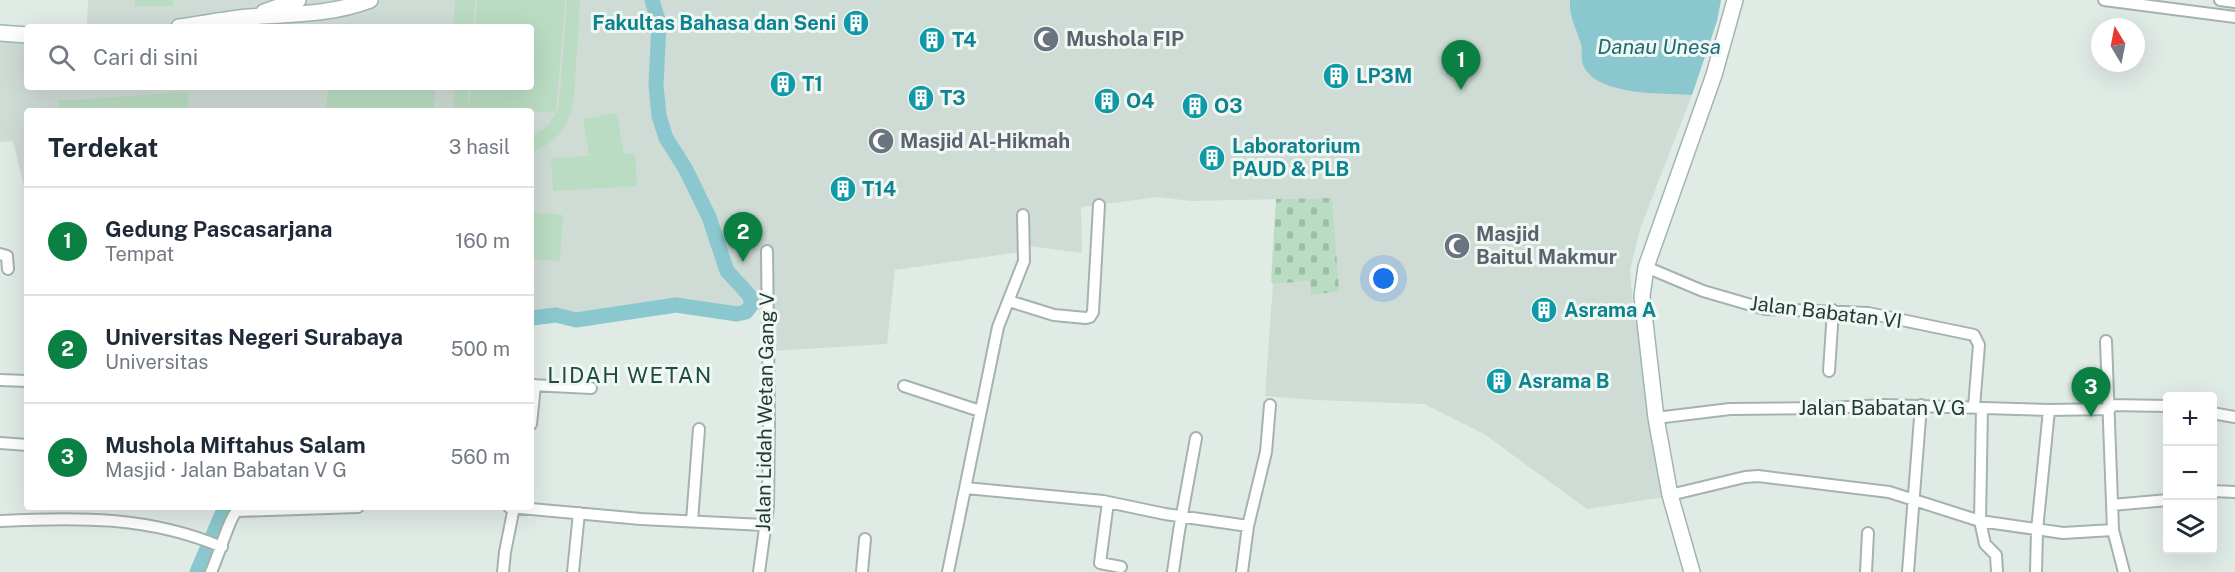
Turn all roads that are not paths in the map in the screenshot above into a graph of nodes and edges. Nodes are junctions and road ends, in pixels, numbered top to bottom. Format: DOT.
graph roads {
  1 [pos="298,0"];
  2 [pos="370,0"];
  3 [pos="1735,0"];
  4 [pos="2104,0"];
  5 [pos="2220,0"];
  6 [pos="2235,2"];
  7 [pos="335,4"];
  8 [pos="250,17"];
  9 [pos="2235,17"];
  10 [pos="200,24"];
  11 [pos="0,33"];
  12 [pos="24,35"];
  13 [pos="1099,205"];
  14 [pos="1023,215"];
  15 [pos="766,251"];
  16 [pos="0,254"];
  17 [pos="1646,267"];
  18 [pos="8,269"];
  19 [pos="1009,301"];
  20 [pos="1833,310"];
  21 [pos="2106,341"];
  22 [pos="1828,371"];
  23 [pos="0,380"];
  24 [pos="24,381"];
  25 [pos="534,385"];
  26 [pos="904,386"];
  27 [pos="591,388"];
  28 [pos="1270,405"];
  29 [pos="1921,405"];
  30 [pos="2163,406"];
  31 [pos="1978,407"];
  32 [pos="2109,407"];
  33 [pos="2049,410"];
  34 [pos="980,411"];
  35 [pos="2217,414"];
  36 [pos="2235,417"];
  37 [pos="1656,418"];
  38 [pos="699,429"];
  39 [pos="1196,438"];
  40 [pos="0,443"];
  41 [pos="24,446"];
  42 [pos="966,488"];
  43 [pos="2217,491"];
  44 [pos="2235,492"];
  45 [pos="1670,495"];
  46 [pos="1915,500"];
  47 [pos="2163,500"];
  48 [pos="1108,502"];
  49 [pos="2112,505"];
  50 [pos="534,509"];
  51 [pos="267,510"];
  52 [pos="514,510"];
  53 [pos="579,513"];
  54 [pos="1182,517"];
  55 [pos="692,520"];
  56 [pos="0,521"];
  57 [pos="1980,521"];
  58 [pos="765,525"];
  59 [pos="1248,526"];
  60 [pos="2037,530"];
  61 [pos="2113,530"];
  62 [pos="1868,533"];
  63 [pos="865,538"];
  64 [pos="220,546"];
  65 [pos="1121,567"];
  66 [pos="211,572"];
  67 [pos="503,572"];
  68 [pos="573,572"];
  69 [pos="759,572"];
  70 [pos="862,572"];
  71 [pos="948,572"];
  72 [pos="1173,572"];
  73 [pos="1242,572"];
  74 [pos="1692,572"];
  75 [pos="1866,572"];
  76 [pos="1908,572"];
  77 [pos="1996,572"];
  78 [pos="2036,572"];
  79 [pos="2124,572"];
  1 -- 8 [label="main road"];
  2 -- 7 [label="main road"];
  3 -- 17 [label="main road"];
  4 -- 9 [label="street"];
  5 -- 6 [label="street"];
  7 -- 8 [label="main road"];
  8 -- 10 [label="main road"];
  11 -- 12 [label="main road"];
  13 -- 19 [label="street"];
  14 -- 19 [label="street"];
  15 -- 58 [label="street, Jalan Lidah Wetan Gang V"];
  16 -- 18 [label="street"];
  17 -- 20 [label="street, Jalan Babatan VI"];
  17 -- 37 [label="main road"];
  19 -- 34 [label="street"];
  20 -- 22 [label="street"];
  20 -- 31 [label="street, Jalan Babatan VI"];
  21 -- 32 [label="street"];
  23 -- 24 [label="street"];
  25 -- 27 [label="street"];
  26 -- 34 [label="street"];
  28 -- 59 [label="street"];
  29 -- 31 [label="street, Jalan Babatan V G"];
  29 -- 37 [label="street, Jalan Babatan V G"];
  29 -- 46 [label="street"];
  30 -- 32 [label="street, Jalan Babatan V G"];
  31 -- 33 [label="street, Jalan Babatan V G"];
  31 -- 57 [label="street, Jalan Babatan VI"];
  32 -- 33 [label="street, Jalan Babatan V G"];
  32 -- 49 [label="street"];
  33 -- 60 [label="street"];
  34 -- 42 [label="street"];
  35 -- 36 [label="street"];
  37 -- 45 [label="main road"];
  38 -- 55 [label="street"];
  39 -- 54 [label="street"];
  40 -- 41 [label="street"];
  42 -- 48 [label="street"];
  42 -- 71 [label="street"];
  43 -- 44 [label="street"];
  45 -- 46 [label="street"];
  45 -- 74 [label="main road"];
  46 -- 57 [label="street"];
  46 -- 76 [label="street"];
  47 -- 49 [label="street"];
  48 -- 54 [label="street"];
  48 -- 65 [label="street"];
  49 -- 61 [label="street"];
  50 -- 53 [label="street"];
  51 -- 64 [label="street"];
  52 -- 67 [label="street"];
  53 -- 55 [label="street"];
  53 -- 68 [label="street"];
  54 -- 59 [label="street"];
  54 -- 72 [label="street"];
  55 -- 58 [label="street"];
  56 -- 64 [label="street"];
  57 -- 60 [label="street"];
  57 -- 77 [label="street, Jalan Babatan VI"];
  58 -- 69 [label="street, Jalan Lidah Wetan Gang V"];
  59 -- 73 [label="street"];
  60 -- 61 [label="street"];
  60 -- 78 [label="street"];
  61 -- 79 [label="street"];
  62 -- 75 [label="street"];
  63 -- 70 [label="street"];
  64 -- 66 [label="street"];
}
